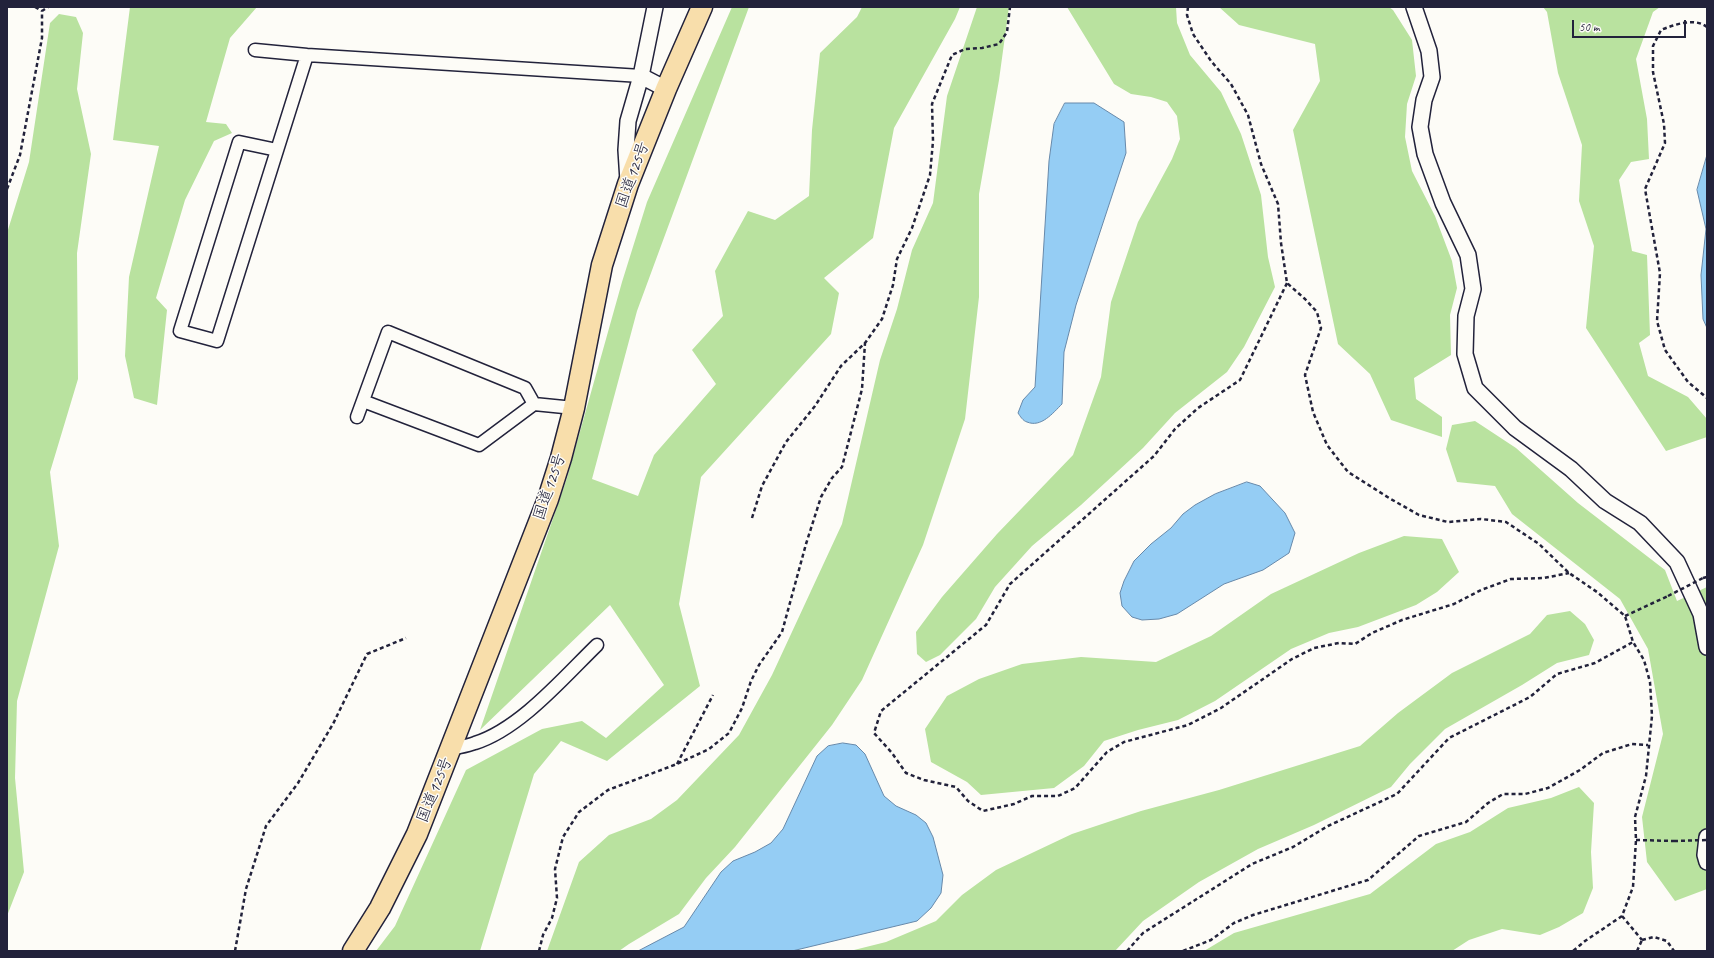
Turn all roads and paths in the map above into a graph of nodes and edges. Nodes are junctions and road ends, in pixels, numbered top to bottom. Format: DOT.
graph roads {
  1 [pos="35,7"];
  2 [pos="48,7"];
  3 [pos="654,7"];
  4 [pos="702,7"];
  5 [pos="1010,7"];
  6 [pos="1188,7"];
  7 [pos="1414,7"];
  8 [pos="42,11"];
  9 [pos="1707,28"];
  10 [pos="255,50"];
  11 [pos="307,55"];
  12 [pos="641,76"];
  13 [pos="666,89"];
  14 [pos="277,150"];
  15 [pos="628,184"];
  16 [pos="7,189"];
  17 [pos="1287,283"];
  18 [pos="865,343"];
  19 [pos="1707,398"];
  20 [pos="363,401"];
  21 [pos="534,404"];
  22 [pos="574,408"];
  23 [pos="356,417"];
  24 [pos="752,518"];
  25 [pos="1569,572"];
  26 [pos="1707,577"];
  27 [pos="1625,616"];
  28 [pos="406,638"];
  29 [pos="1633,642"];
  30 [pos="597,645"];
  31 [pos="1707,647"];
  32 [pos="713,695"];
  33 [pos="1648,745"];
  34 [pos="451,749"];
  35 [pos="677,764"];
  36 [pos="1707,837"];
  37 [pos="1636,840"];
  38 [pos="1707,840"];
  39 [pos="1707,862"];
  40 [pos="1622,916"];
  41 [pos="1642,940"];
  42 [pos="235,951"];
  43 [pos="353,951"];
  44 [pos="539,951"];
  45 [pos="1127,951"];
  46 [pos="1183,951"];
  47 [pos="1573,951"];
  48 [pos="1637,951"];
  49 [pos="1674,951"];
  1 -- 8 [label="path"];
  2 -- 8 [label="path"];
  3 -- 12 [label="street"];
  4 -- 13 [label="highway, 国道125号"];
  5 -- 18 [label="path"];
  6 -- 17 [label="path"];
  7 -- 31 [label="street"];
  8 -- 16 [label="path"];
  9 -- 19 [label="path"];
  10 -- 11 [label="street"];
  11 -- 12 [label="street"];
  11 -- 14 [label="street"];
  12 -- 13 [label="street"];
  12 -- 15 [label="street"];
  13 -- 15 [label="highway, 国道125号"];
  14 -- 14 [label="street"];
  15 -- 22 [label="highway, 国道125号"];
  17 -- 25 [label="path"];
  17 -- 25 [label="path"];
  18 -- 24 [label="path"];
  18 -- 35 [label="path"];
  20 -- 21 [label="street"];
  20 -- 21 [label="street"];
  20 -- 23 [label="street"];
  21 -- 22 [label="street"];
  22 -- 34 [label="highway, 国道125号"];
  25 -- 27 [label="path"];
  26 -- 27 [label="path, bridge"];
  27 -- 29 [label="path"];
  28 -- 42 [label="path"];
  29 -- 33 [label="path"];
  29 -- 45 [label="path"];
  30 -- 34 [label="street"];
  32 -- 35 [label="path"];
  33 -- 37 [label="path"];
  33 -- 46 [label="path"];
  34 -- 43 [label="highway, 国道125号"];
  35 -- 44 [label="path"];
  36 -- 39 [label="street"];
  37 -- 38 [label="path, bridge"];
  37 -- 40 [label="path"];
  40 -- 41 [label="path"];
  40 -- 47 [label="path"];
  41 -- 48 [label="path"];
  41 -- 49 [label="path"];
}
